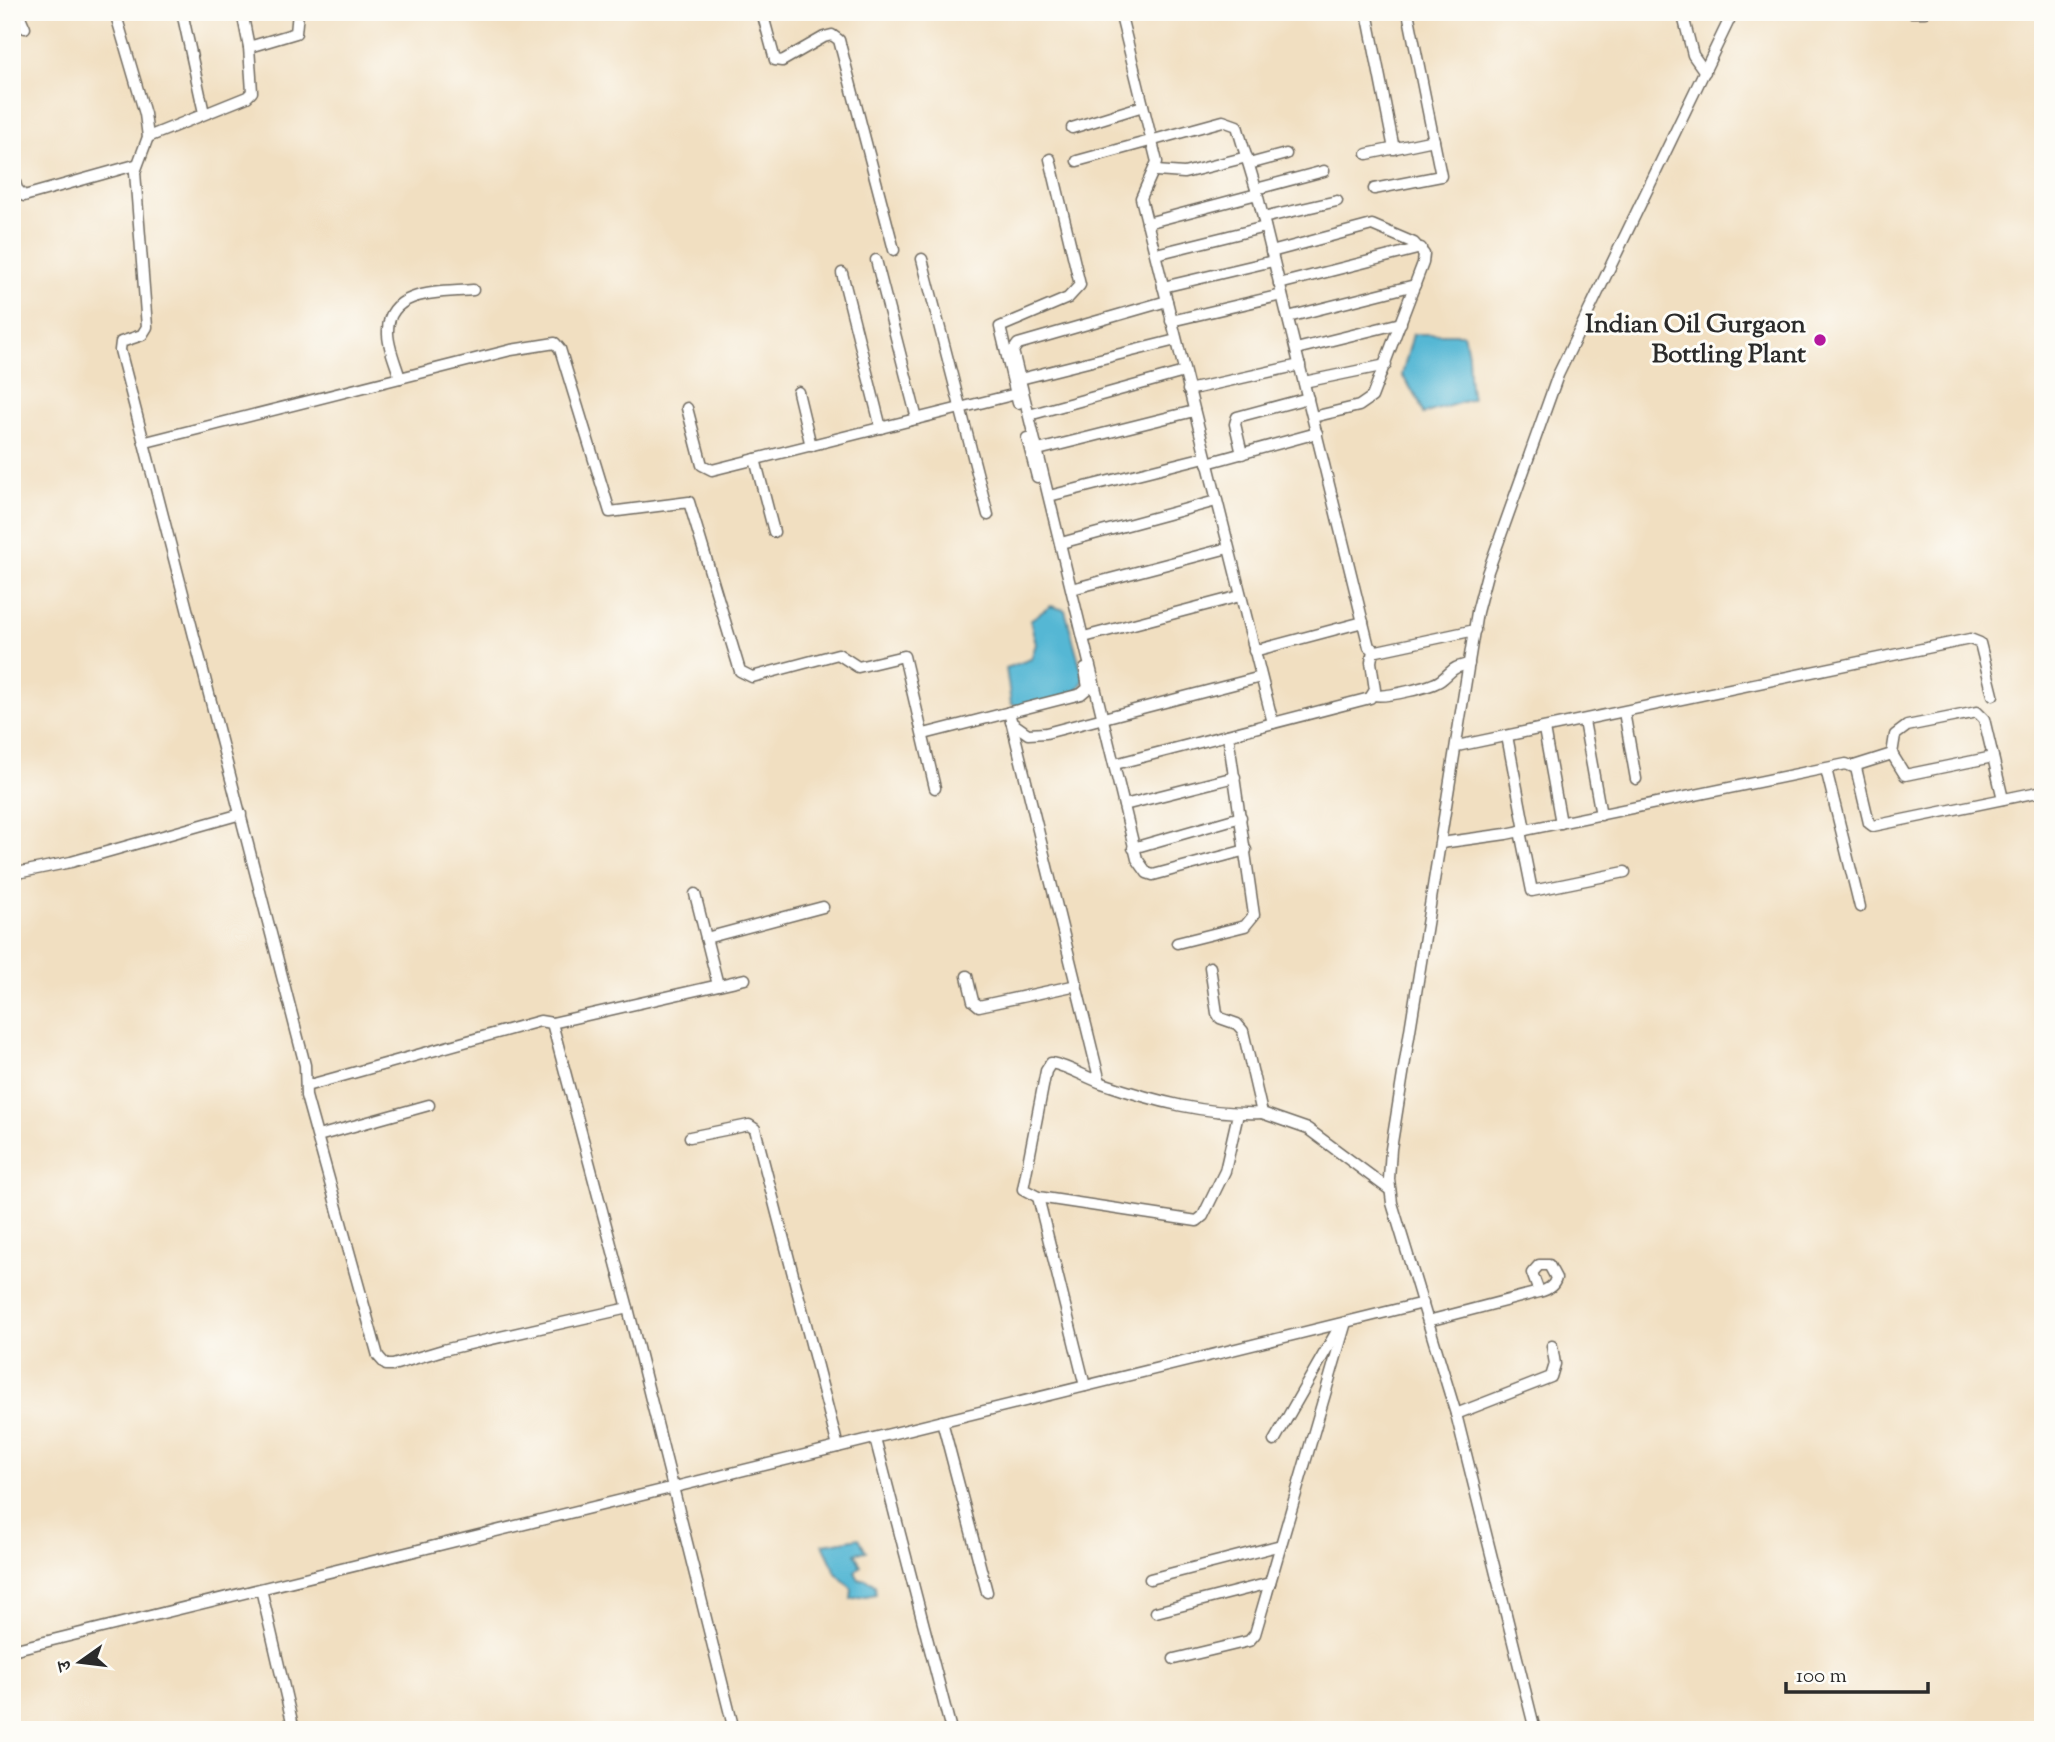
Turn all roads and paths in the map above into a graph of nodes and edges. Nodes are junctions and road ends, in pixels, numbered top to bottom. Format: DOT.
graph roads {
  1 [pos="18,12"];
  2 [pos="115,12"];
  3 [pos="182,12"];
  4 [pos="242,12"];
  5 [pos="298,12"];
  6 [pos="762,12"];
  7 [pos="1120,12"];
  8 [pos="1367,12"];
  9 [pos="1408,12"];
  10 [pos="1682,12"];
  11 [pos="1733,12"];
  12 [pos="1911,12"];
  13 [pos="1925,12"];
  14 [pos="25,29"];
  15 [pos="249,47"];
  16 [pos="1705,72"];
  17 [pos="1143,106"];
  18 [pos="204,113"];
  19 [pos="1072,128"];
  20 [pos="148,137"];
  21 [pos="1152,140"];
  22 [pos="1434,140"];
  23 [pos="1394,149"];
  24 [pos="1286,154"];
  25 [pos="1367,154"];
  26 [pos="1050,159"];
  27 [pos="1077,161"];
  28 [pos="1248,161"];
  29 [pos="135,165"];
  30 [pos="1156,171"];
  31 [pos="1324,171"];
  32 [pos="12,173"];
  33 [pos="1374,189"];
  34 [pos="1257,192"];
  35 [pos="24,196"];
  36 [pos="12,200"];
  37 [pos="1337,201"];
  38 [pos="1147,223"];
  39 [pos="1264,223"];
  40 [pos="1421,248"];
  41 [pos="894,250"];
  42 [pos="1156,254"];
  43 [pos="1272,256"];
  44 [pos="922,259"];
  45 [pos="876,260"];
  46 [pos="842,273"];
  47 [pos="1415,285"];
  48 [pos="1163,287"];
  49 [pos="473,290"];
  50 [pos="1281,290"];
  51 [pos="1167,301"];
  52 [pos="1287,317"];
  53 [pos="1171,321"];
  54 [pos="1401,323"];
  55 [pos="1176,340"];
  56 [pos="1296,349"];
  57 [pos="1300,365"];
  58 [pos="1386,365"];
  59 [pos="1184,373"];
  60 [pos="400,378"];
  61 [pos="1020,379"];
  62 [pos="1304,382"];
  63 [pos="1188,390"];
  64 [pos="798,393"];
  65 [pos="1016,394"];
  66 [pos="1308,398"];
  67 [pos="687,408"];
  68 [pos="960,408"];
  69 [pos="1194,411"];
  70 [pos="1029,415"];
  71 [pos="1313,417"];
  72 [pos="917,419"];
  73 [pos="881,428"];
  74 [pos="1317,433"];
  75 [pos="146,442"];
  76 [pos="811,446"];
  77 [pos="1038,450"];
  78 [pos="1242,454"];
  79 [pos="755,459"];
  80 [pos="1206,460"];
  81 [pos="1049,496"];
  82 [pos="1216,502"];
  83 [pos="988,515"];
  84 [pos="774,532"];
  85 [pos="1061,543"];
  86 [pos="1228,548"];
  87 [pos="1072,589"];
  88 [pos="1240,596"];
  89 [pos="1363,622"];
  90 [pos="1475,630"];
  91 [pos="1084,637"];
  92 [pos="1373,650"];
  93 [pos="1254,651"];
  94 [pos="1469,664"];
  95 [pos="1261,677"];
  96 [pos="1374,695"];
  97 [pos="1993,695"];
  98 [pos="1624,712"];
  99 [pos="1010,717"];
  100 [pos="1104,718"];
  101 [pos="1584,720"];
  102 [pos="1273,723"];
  103 [pos="1544,729"];
  104 [pos="924,734"];
  105 [pos="1228,735"];
  106 [pos="1507,736"];
  107 [pos="1457,746"];
  108 [pos="1892,754"];
  109 [pos="1993,757"];
  110 [pos="1115,764"];
  111 [pos="1854,765"];
  112 [pos="1826,769"];
  113 [pos="1234,777"];
  114 [pos="1636,779"];
  115 [pos="935,788"];
  116 [pos="2043,791"];
  117 [pos="2004,799"];
  118 [pos="1124,805"];
  119 [pos="241,814"];
  120 [pos="1601,815"];
  121 [pos="1241,817"];
  122 [pos="1560,823"];
  123 [pos="1523,831"];
  124 [pos="1441,843"];
  125 [pos="1133,848"];
  126 [pos="1246,850"];
  127 [pos="1625,872"];
  128 [pos="12,874"];
  129 [pos="695,894"];
  130 [pos="823,907"];
  131 [pos="1860,907"];
  132 [pos="706,938"];
  133 [pos="1177,943"];
  134 [pos="1210,967"];
  135 [pos="967,976"];
  136 [pos="745,979"];
  137 [pos="718,985"];
  138 [pos="1077,985"];
  139 [pos="552,1023"];
  140 [pos="1100,1082"];
  141 [pos="306,1086"];
  142 [pos="429,1105"];
  143 [pos="1262,1113"];
  144 [pos="1238,1114"];
  145 [pos="318,1136"];
  146 [pos="690,1137"];
  147 [pos="1390,1190"];
  148 [pos="1038,1196"];
  149 [pos="1539,1292"];
  150 [pos="1423,1303"];
  151 [pos="628,1308"];
  152 [pos="1428,1321"];
  153 [pos="1343,1323"];
  154 [pos="1552,1346"];
  155 [pos="1085,1386"];
  156 [pos="1456,1414"];
  157 [pos="943,1421"];
  158 [pos="876,1438"];
  159 [pos="1274,1441"];
  160 [pos="838,1447"];
  161 [pos="672,1488"];
  162 [pos="1281,1545"];
  163 [pos="1150,1579"];
  164 [pos="1270,1583"];
  165 [pos="261,1589"];
  166 [pos="987,1592"];
  167 [pos="1156,1612"];
  168 [pos="12,1650"];
  169 [pos="1174,1658"];
  170 [pos="293,1730"];
  171 [pos="734,1730"];
  172 [pos="951,1730"];
  173 [pos="1535,1730"];
  1 -- 14 [label="street"];
  2 -- 20 [label="street"];
  3 -- 18 [label="street"];
  4 -- 15 [label="street"];
  5 -- 15 [label="street"];
  6 -- 41 [label="street"];
  7 -- 17 [label="street"];
  8 -- 23 [label="street"];
  9 -- 22 [label="street"];
  10 -- 16 [label="street"];
  11 -- 16 [label="street"];
  12 -- 13 [label="street"];
  15 -- 18 [label="street"];
  16 -- 90 [label="street"];
  17 -- 19 [label="street"];
  17 -- 21 [label="street"];
  18 -- 20 [label="street"];
  20 -- 29 [label="street"];
  21 -- 27 [label="street"];
  21 -- 28 [label="street"];
  21 -- 30 [label="street"];
  22 -- 23 [label="street"];
  22 -- 33 [label="street"];
  23 -- 25 [label="street"];
  24 -- 28 [label="street"];
  26 -- 65 [label="street"];
  28 -- 30 [label="street"];
  28 -- 34 [label="street"];
  29 -- 35 [label="street"];
  29 -- 75 [label="street"];
  30 -- 38 [label="street"];
  31 -- 34 [label="street"];
  32 -- 35 [label="street"];
  34 -- 38 [label="street"];
  34 -- 39 [label="street"];
  35 -- 36 [label="street"];
  37 -- 39 [label="street"];
  38 -- 42 [label="street"];
  39 -- 42 [label="street"];
  39 -- 43 [label="street"];
  40 -- 43 [label="street"];
  40 -- 47 [label="street"];
  40 -- 50 [label="street"];
  42 -- 48 [label="street"];
  43 -- 48 [label="street"];
  43 -- 50 [label="street"];
  44 -- 68 [label="street"];
  45 -- 72 [label="street"];
  46 -- 73 [label="street"];
  47 -- 52 [label="street"];
  47 -- 54 [label="street"];
  48 -- 51 [label="street"];
  49 -- 60 [label="street"];
  50 -- 52 [label="street"];
  50 -- 53 [label="street"];
  51 -- 53 [label="street"];
  51 -- 61 [label="street"];
  52 -- 56 [label="street"];
  53 -- 55 [label="street"];
  54 -- 56 [label="street"];
  54 -- 58 [label="street"];
  55 -- 59 [label="street"];
  55 -- 61 [label="street"];
  56 -- 57 [label="street"];
  57 -- 62 [label="street"];
  57 -- 63 [label="street"];
  58 -- 62 [label="street"];
  58 -- 71 [label="street"];
  59 -- 63 [label="street"];
  59 -- 70 [label="street"];
  60 -- 75 [label="street"];
  60 -- 104 [label="street"];
  61 -- 70 [label="street"];
  62 -- 66 [label="street"];
  63 -- 69 [label="street"];
  64 -- 76 [label="street"];
  65 -- 68 [label="street"];
  65 -- 99 [label="street"];
  66 -- 71 [label="street"];
  66 -- 78 [label="street"];
  67 -- 79 [label="street"];
  68 -- 72 [label="street"];
  68 -- 83 [label="street"];
  69 -- 77 [label="street"];
  69 -- 80 [label="street"];
  70 -- 77 [label="street"];
  71 -- 74 [label="street"];
  72 -- 73 [label="street"];
  73 -- 76 [label="street"];
  74 -- 78 [label="street"];
  74 -- 89 [label="street"];
  75 -- 119 [label="street"];
  76 -- 79 [label="street"];
  77 -- 81 [label="street"];
  78 -- 80 [label="street"];
  79 -- 84 [label="street"];
  80 -- 81 [label="street"];
  80 -- 82 [label="street"];
  81 -- 85 [label="street"];
  82 -- 85 [label="street"];
  82 -- 86 [label="street"];
  85 -- 87 [label="street"];
  86 -- 87 [label="street"];
  86 -- 88 [label="street"];
  87 -- 91 [label="street"];
  88 -- 91 [label="street"];
  88 -- 93 [label="street"];
  89 -- 92 [label="street"];
  89 -- 93 [label="street"];
  90 -- 92 [label="street"];
  90 -- 94 [label="street"];
  91 -- 100 [label="street"];
  92 -- 96 [label="street"];
  93 -- 95 [label="street"];
  94 -- 96 [label="street"];
  94 -- 107 [label="street"];
  95 -- 100 [label="street"];
  95 -- 102 [label="street"];
  96 -- 102 [label="street"];
  97 -- 98 [label="street"];
  98 -- 101 [label="street"];
  98 -- 114 [label="street"];
  99 -- 100 [label="street"];
  99 -- 104 [label="street"];
  99 -- 138 [label="street"];
  100 -- 110 [label="street"];
  101 -- 103 [label="street"];
  101 -- 120 [label="street"];
  102 -- 105 [label="street"];
  103 -- 106 [label="street"];
  103 -- 122 [label="street"];
  104 -- 115 [label="street"];
  105 -- 110 [label="street"];
  105 -- 113 [label="street"];
  106 -- 107 [label="street"];
  106 -- 123 [label="street"];
  107 -- 124 [label="street"];
  108 -- 109 [label="street"];
  108 -- 109 [label="street"];
  108 -- 111 [label="street"];
  109 -- 117 [label="street"];
  110 -- 118 [label="street"];
  111 -- 112 [label="street"];
  111 -- 117 [label="street"];
  112 -- 120 [label="street"];
  112 -- 131 [label="street"];
  113 -- 118 [label="street"];
  113 -- 121 [label="street"];
  116 -- 117 [label="street"];
  118 -- 125 [label="street"];
  119 -- 128 [label="street"];
  119 -- 141 [label="street"];
  120 -- 122 [label="street"];
  121 -- 125 [label="street"];
  121 -- 126 [label="street"];
  122 -- 123 [label="street"];
  123 -- 124 [label="street"];
  123 -- 127 [label="street"];
  124 -- 147 [label="street"];
  125 -- 126 [label="street"];
  126 -- 133 [label="street"];
  129 -- 132 [label="street"];
  130 -- 132 [label="street"];
  132 -- 137 [label="street"];
  134 -- 143 [label="street"];
  135 -- 138 [label="street"];
  136 -- 137 [label="street"];
  137 -- 139 [label="street"];
  138 -- 140 [label="street"];
  139 -- 141 [label="street"];
  139 -- 151 [label="street"];
  140 -- 144 [label="street"];
  140 -- 148 [label="street"];
  141 -- 145 [label="street"];
  142 -- 145 [label="street"];
  143 -- 144 [label="street"];
  143 -- 147 [label="street"];
  144 -- 148 [label="street"];
  145 -- 151 [label="street"];
  146 -- 160 [label="street"];
  147 -- 150 [label="street"];
  148 -- 155 [label="street"];
  149 -- 152 [label="street"];
  150 -- 152 [label="street"];
  150 -- 153 [label="street"];
  151 -- 161 [label="street"];
  152 -- 156 [label="street"];
  153 -- 155 [label="street"];
  153 -- 159 [label="street"];
  153 -- 162 [label="street"];
  154 -- 156 [label="street"];
  155 -- 157 [label="street"];
  156 -- 173 [label="street"];
  157 -- 158 [label="street"];
  157 -- 166 [label="street"];
  158 -- 160 [label="street"];
  158 -- 172 [label="street"];
  160 -- 161 [label="street"];
  161 -- 165 [label="street"];
  161 -- 171 [label="street"];
  162 -- 163 [label="street"];
  162 -- 164 [label="street"];
  164 -- 167 [label="street"];
  164 -- 169 [label="street"];
  165 -- 168 [label="street"];
  165 -- 170 [label="street"];
}
